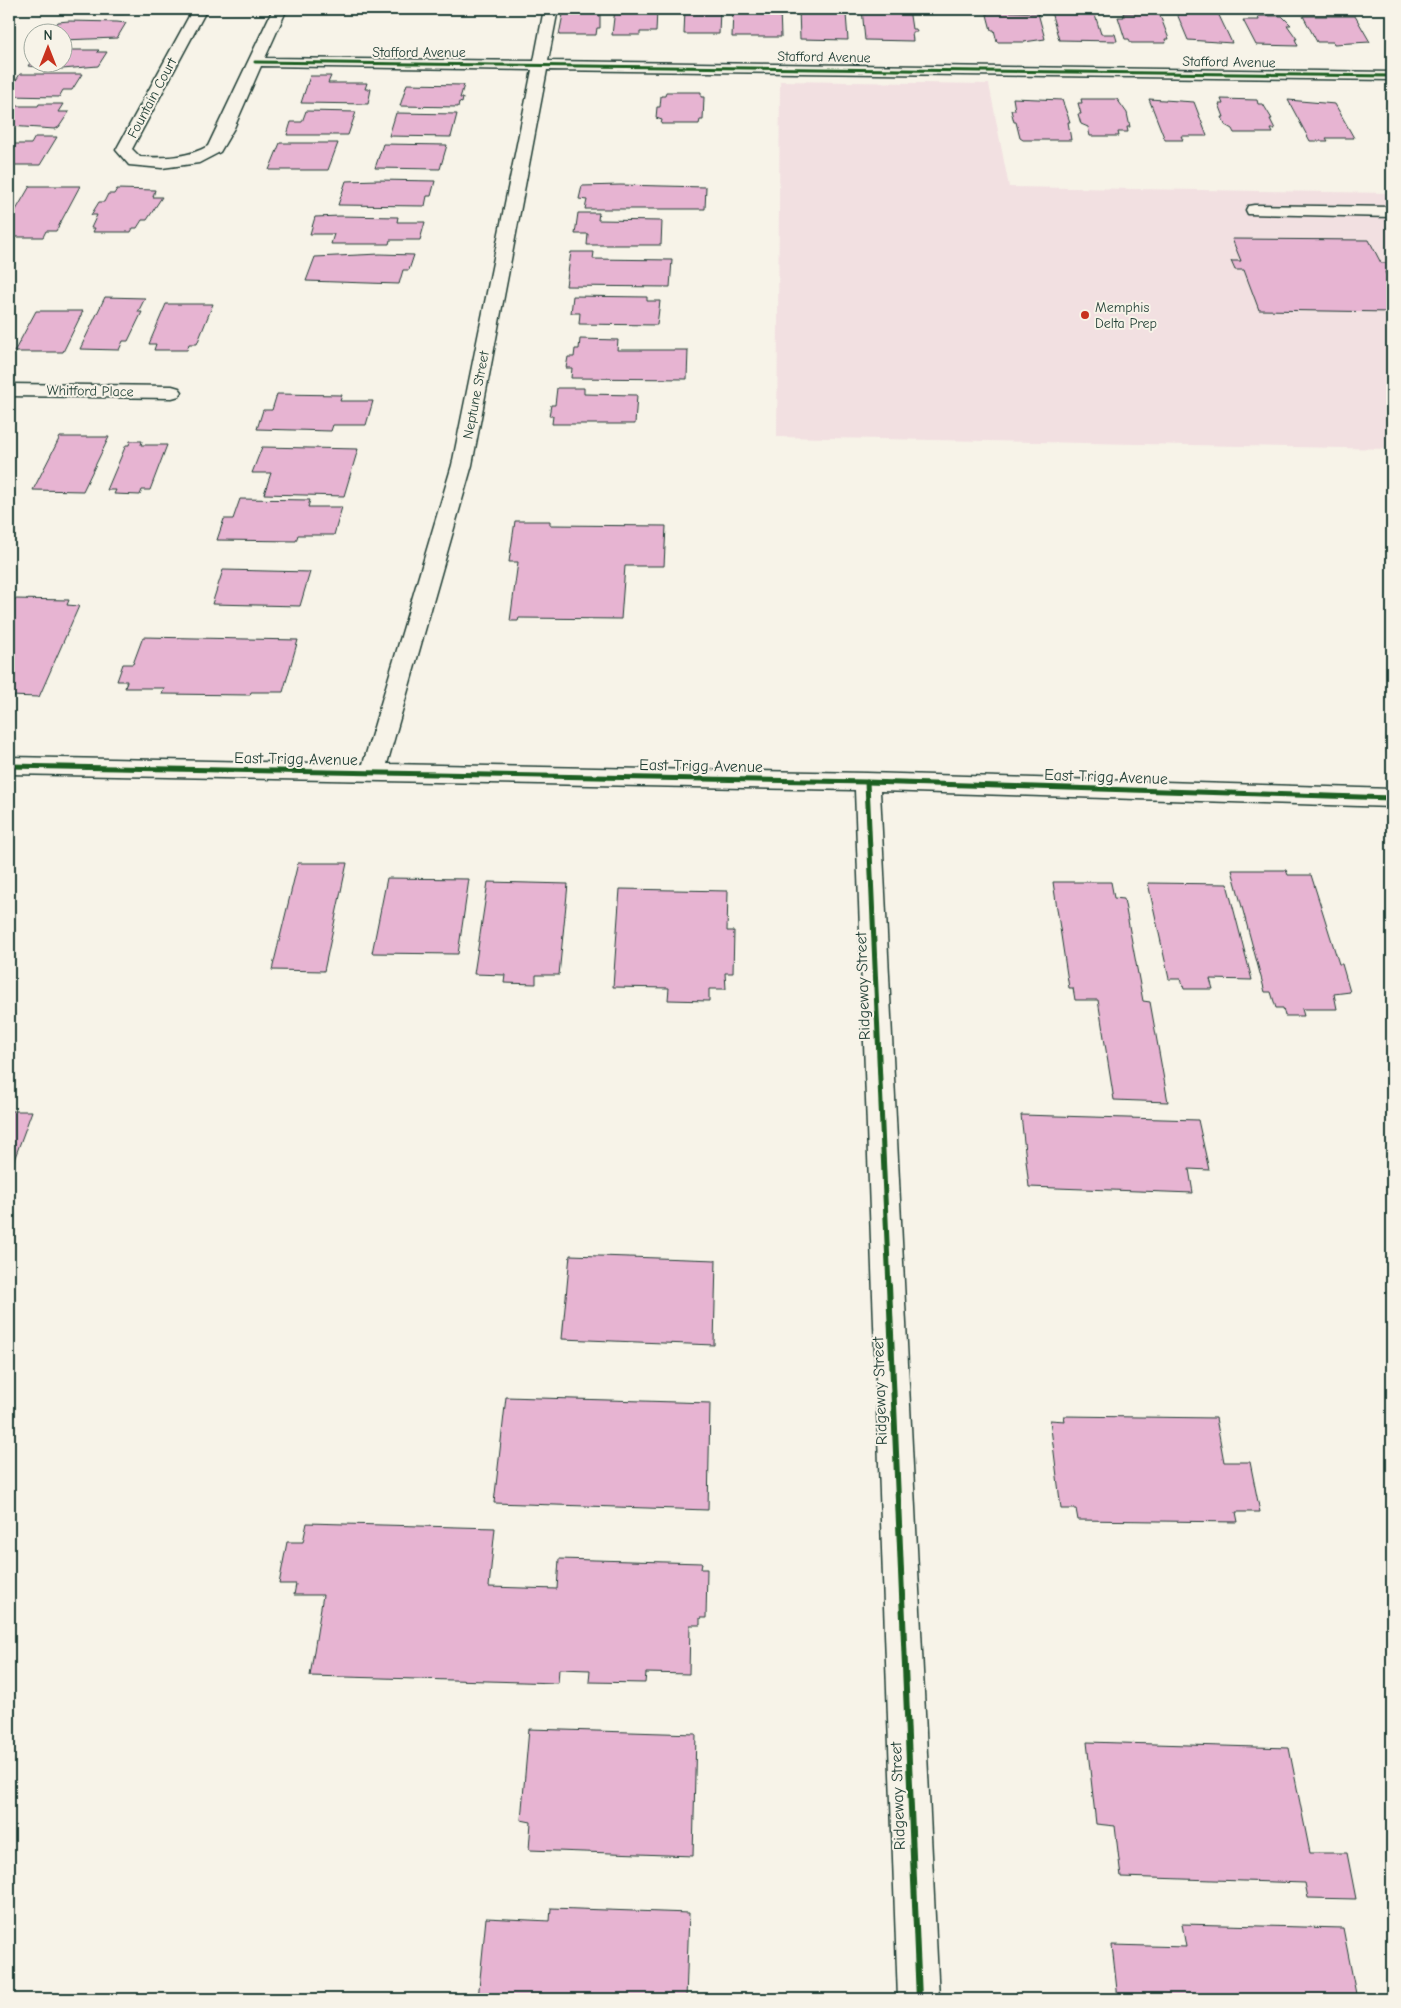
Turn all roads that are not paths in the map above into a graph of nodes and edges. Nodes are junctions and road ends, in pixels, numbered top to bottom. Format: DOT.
graph roads {
  1 [pos="200,9"];
  2 [pos="280,9"];
  3 [pos="551,9"];
  4 [pos="255,62"];
  5 [pos="540,64"];
  6 [pos="1392,76"];
  7 [pos="1254,210"];
  8 [pos="1392,212"];
  9 [pos="9,390"];
  10 [pos="172,392"];
  11 [pos="9,766"];
  12 [pos="372,774"];
  13 [pos="867,782"];
  14 [pos="1392,798"];
  15 [pos="919,1999"];
  1 -- 4 [label="street, Fountain Court"];
  2 -- 4 [label="street, Fountain Court"];
  3 -- 5 [label="street, Neptune Street"];
  4 -- 5 [label="street, Stafford Avenue"];
  5 -- 6 [label="street, Stafford Avenue"];
  5 -- 12 [label="street, Neptune Street"];
  7 -- 8 [label="street"];
  9 -- 10 [label="street, Whitford Place"];
  11 -- 12 [label="street, East Trigg Avenue"];
  12 -- 13 [label="street, East Trigg Avenue"];
  13 -- 14 [label="street, East Trigg Avenue"];
  13 -- 15 [label="street, Ridgeway Street"];
}
